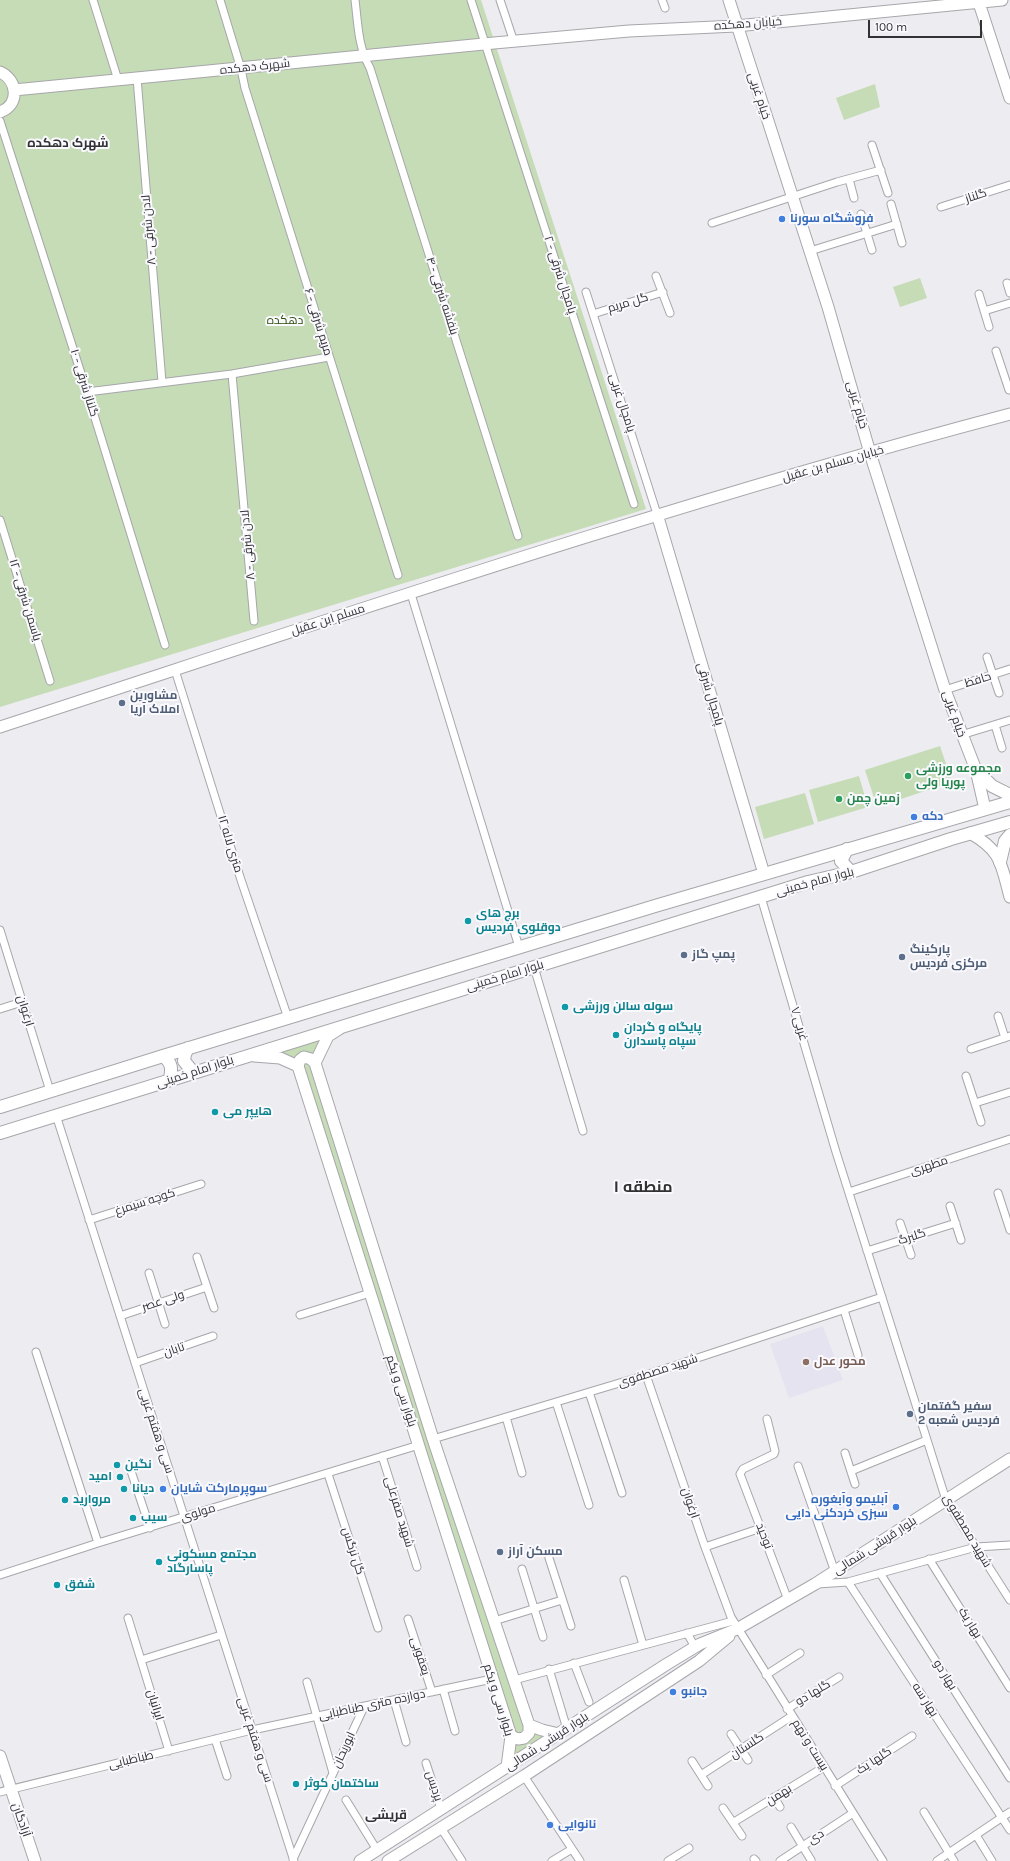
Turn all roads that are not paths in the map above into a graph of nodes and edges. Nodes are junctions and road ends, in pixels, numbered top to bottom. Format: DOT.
graph roads {
  1 [pos="93,0"];
  2 [pos="220,0"];
  3 [pos="355,0"];
  4 [pos="471,0"];
  5 [pos="500,0"];
  6 [pos="662,0"];
  7 [pos="728,0"];
  8 [pos="1002,0"];
  9 [pos="978,1"];
  10 [pos="665,8"];
  11 [pos="736,26"];
  12 [pos="514,42"];
  13 [pos="490,44"];
  14 [pos="363,56"];
  15 [pos="241,69"];
  16 [pos="0,72"];
  17 [pos="137,78"];
  18 [pos="118,80"];
  19 [pos="14,90"];
  20 [pos="1010,98"];
  21 [pos="0,112"];
  22 [pos="0,121"];
  23 [pos="872,145"];
  24 [pos="881,170"];
  25 [pos="849,179"];
  26 [pos="1010,185"];
  27 [pos="888,193"];
  28 [pos="792,197"];
  29 [pos="854,198"];
  30 [pos="891,204"];
  31 [pos="941,207"];
  32 [pos="861,214"];
  33 [pos="712,223"];
  34 [pos="897,224"];
  35 [pos="867,233"];
  36 [pos="902,243"];
  37 [pos="872,250"];
  38 [pos="810,251"];
  39 [pos="656,276"];
  40 [pos="1007,283"];
  41 [pos="586,292"];
  42 [pos="663,292"];
  43 [pos="1010,293"];
  44 [pos="979,294"];
  45 [pos="1010,303"];
  46 [pos="984,311"];
  47 [pos="670,313"];
  48 [pos="593,314"];
  49 [pos="990,327"];
  50 [pos="996,351"];
  51 [pos="328,357"];
  52 [pos="1007,371"];
  53 [pos="232,374"];
  54 [pos="162,382"];
  55 [pos="1009,390"];
  56 [pos="87,392"];
  57 [pos="1010,414"];
  58 [pos="870,453"];
  59 [pos="634,504"];
  60 [pos="657,514"];
  61 [pos="0,520"];
  62 [pos="518,536"];
  63 [pos="398,575"];
  64 [pos="411,594"];
  65 [pos="254,620"];
  66 [pos="166,645"];
  67 [pos="987,656"];
  68 [pos="175,670"];
  69 [pos="1010,670"];
  70 [pos="993,675"];
  71 [pos="50,680"];
  72 [pos="945,690"];
  73 [pos="999,693"];
  74 [pos="1010,720"];
  75 [pos="995,725"];
  76 [pos="0,727"];
  77 [pos="961,735"];
  78 [pos="1002,748"];
  79 [pos="976,770"];
  80 [pos="1010,795"];
  81 [pos="1010,802"];
  82 [pos="985,809"];
  83 [pos="1010,822"];
  84 [pos="970,833"];
  85 [pos="1010,835"];
  86 [pos="847,849"];
  87 [pos="1000,862"];
  88 [pos="852,872"];
  89 [pos="764,874"];
  90 [pos="761,896"];
  91 [pos="1010,897"];
  92 [pos="0,930"];
  93 [pos="519,947"];
  94 [pos="534,967"];
  95 [pos="22,1002"];
  96 [pos="0,1009"];
  97 [pos="998,1016"];
  98 [pos="288,1018"];
  99 [pos="343,1026"];
  100 [pos="1008,1037"];
  101 [pos="188,1048"];
  102 [pos="970,1049"];
  103 [pos="247,1055"];
  104 [pos="162,1056"];
  105 [pos="315,1063"];
  106 [pos="298,1066"];
  107 [pos="193,1072"];
  108 [pos="966,1076"];
  109 [pos="170,1079"];
  110 [pos="50,1091"];
  111 [pos="1010,1092"];
  112 [pos="975,1103"];
  113 [pos="0,1107"];
  114 [pos="56,1115"];
  115 [pos="981,1122"];
  116 [pos="583,1131"];
  117 [pos="0,1133"];
  118 [pos="1010,1139"];
  119 [pos="836,1152"];
  120 [pos="201,1184"];
  121 [pos="849,1192"];
  122 [pos="998,1193"];
  123 [pos="950,1206"];
  124 [pos="89,1220"];
  125 [pos="900,1223"];
  126 [pos="956,1223"];
  127 [pos="1010,1230"];
  128 [pos="905,1239"];
  129 [pos="961,1240"];
  130 [pos="868,1251"];
  131 [pos="911,1255"];
  132 [pos="197,1257"];
  133 [pos="149,1273"];
  134 [pos="207,1287"];
  135 [pos="370,1293"];
  136 [pos="882,1297"];
  137 [pos="158,1303"];
  138 [pos="214,1308"];
  139 [pos="844,1310"];
  140 [pos="300,1315"];
  141 [pos="120,1316"];
  142 [pos="165,1324"];
  143 [pos="213,1336"];
  144 [pos="36,1352"];
  145 [pos="858,1355"];
  146 [pos="135,1363"];
  147 [pos="646,1375"];
  148 [pos="589,1392"];
  149 [pos="556,1402"];
  150 [pos="506,1417"];
  151 [pos="767,1419"];
  152 [pos="433,1439"];
  153 [pos="927,1440"];
  154 [pos="419,1445"];
  155 [pos="846,1453"];
  156 [pos="382,1456"];
  157 [pos="1010,1459"];
  158 [pos="798,1466"];
  159 [pos="130,1468"];
  160 [pos="851,1471"];
  161 [pos="522,1473"];
  162 [pos="328,1474"];
  163 [pos="855,1484"];
  164 [pos="622,1493"];
  165 [pos="946,1500"];
  166 [pos="589,1505"];
  167 [pos="184,1517"];
  168 [pos="150,1528"];
  169 [pos="761,1528"];
  170 [pos="98,1543"];
  171 [pos="1010,1545"];
  172 [pos="705,1547"];
  173 [pos="976,1547"];
  174 [pos="549,1558"];
  175 [pos="929,1559"];
  176 [pos="417,1567"];
  177 [pos="522,1568"];
  178 [pos="835,1572"];
  179 [pos="880,1573"];
  180 [pos="0,1575"];
  181 [pos="624,1580"];
  182 [pos="848,1582"];
  183 [pos="815,1584"];
  184 [pos="562,1600"];
  185 [pos="788,1600"];
  186 [pos="1010,1600"];
  187 [pos="534,1609"];
  188 [pos="128,1618"];
  189 [pos="408,1619"];
  190 [pos="494,1621"];
  191 [pos="735,1625"];
  192 [pos="571,1626"];
  193 [pos="378,1628"];
  194 [pos="687,1633"];
  195 [pos="221,1634"];
  196 [pos="543,1637"];
  197 [pos="643,1645"];
  198 [pos="695,1647"];
  199 [pos="800,1654"];
  200 [pos="703,1658"];
  201 [pos="141,1660"];
  202 [pos="574,1663"];
  203 [pos="549,1669"];
  204 [pos="766,1675"];
  205 [pos="839,1677"];
  206 [pos="492,1679"];
  207 [pos="514,1680"];
  208 [pos="307,1682"];
  209 [pos="1010,1688"];
  210 [pos="444,1690"];
  211 [pos="432,1692"];
  212 [pos="394,1700"];
  213 [pos="589,1702"];
  214 [pos="364,1707"];
  215 [pos="787,1709"];
  216 [pos="792,1716"];
  217 [pos="316,1717"];
  218 [pos="528,1725"];
  219 [pos="252,1730"];
  220 [pos="455,1731"];
  221 [pos="563,1731"];
  222 [pos="731,1734"];
  223 [pos="511,1736"];
  224 [pos="912,1736"];
  225 [pos="215,1738"];
  226 [pos="406,1742"];
  227 [pos="741,1750"];
  228 [pos="169,1751"];
  229 [pos="0,1756"];
  230 [pos="748,1760"];
  231 [pos="692,1761"];
  232 [pos="426,1763"];
  233 [pos="507,1767"];
  234 [pos="824,1767"];
  235 [pos="333,1773"];
  236 [pos="701,1775"];
  237 [pos="227,1776"];
  238 [pos="524,1776"];
  239 [pos="1010,1778"];
  240 [pos="708,1786"];
  241 [pos="835,1786"];
  242 [pos="5,1791"];
  243 [pos="774,1798"];
  244 [pos="346,1800"];
  245 [pos="780,1807"];
  246 [pos="723,1808"];
  247 [pos="441,1809"];
  248 [pos="924,1812"];
  249 [pos="1010,1812"];
  250 [pos="853,1813"];
  251 [pos="1002,1817"];
  252 [pos="734,1822"];
  253 [pos="791,1827"];
  254 [pos="441,1828"];
  255 [pos="1010,1830"];
  256 [pos="976,1835"];
  257 [pos="742,1836"];
  258 [pos="803,1846"];
  259 [pos="689,1848"];
  260 [pos="572,1849"];
  261 [pos="377,1850"];
  262 [pos="949,1853"];
  263 [pos="293,1860"];
  264 [pos="391,1860"];
  265 [pos="811,1860"];
  266 [pos="35,1861"];
  267 [pos="360,1861"];
  268 [pos="462,1861"];
  269 [pos="552,1861"];
  270 [pos="580,1861"];
  271 [pos="668,1861"];
  272 [pos="780,1861"];
  273 [pos="882,1861"];
  274 [pos="937,1861"];
  275 [pos="954,1861"];
  276 [pos="992,1861"];
  1 -- 18 [label="street"];
  2 -- 15 [label="street, مریم شرقی - ۶"];
  3 -- 14 [label="street, بنفشه شرقی - ۴"];
  4 -- 13 [label="street, پامچال شرقی - ۲"];
  5 -- 12 [label="street"];
  6 -- 10 [label="street"];
  7 -- 11 [label="street, خیام غربی"];
  8 -- 9 [label="street, خیابان دهکده"];
  9 -- 11 [label="street, خیابان دهکده"];
  9 -- 20 [label="street"];
  11 -- 12 [label="street, خیابان دهکده"];
  11 -- 28 [label="street, خیام غربی"];
  12 -- 13 [label="street, خیابان دهکده"];
  13 -- 14 [label="street, شهرک دهکده"];
  13 -- 59 [label="street, پامچال شرقی - ۲"];
  14 -- 15 [label="street, شهرک دهکده"];
  14 -- 62 [label="street, بنفشه شرقی - ۴"];
  15 -- 17 [label="street, شهرک دهکده"];
  15 -- 51 [label="street, مریم شرقی - ۶"];
  16 -- 19 [label="street"];
  17 -- 18 [label="street, شهرک دهکده"];
  17 -- 54 [label="street, لادن شرقی - ۸"];
  18 -- 19 [label="street, شهرک دهکده"];
  19 -- 21 [label="street"];
  22 -- 56 [label="street, گلناز شرقی - ۱۰"];
  23 -- 24 [label="street"];
  24 -- 25 [label="street"];
  24 -- 27 [label="street"];
  25 -- 28 [label="street"];
  25 -- 29 [label="street"];
  26 -- 31 [label="street, گلناز"];
  28 -- 33 [label="street"];
  28 -- 38 [label="street, خیام غربی"];
  30 -- 34 [label="street"];
  32 -- 35 [label="street"];
  34 -- 35 [label="street"];
  34 -- 36 [label="street"];
  35 -- 37 [label="street"];
  35 -- 38 [label="street"];
  38 -- 58 [label="street, خیام غربی"];
  39 -- 42 [label="street"];
  40 -- 43 [label="street"];
  41 -- 48 [label="street, پامچال غربی"];
  42 -- 47 [label="street"];
  42 -- 48 [label="street, گل مریم"];
  44 -- 46 [label="street"];
  45 -- 46 [label="street"];
  46 -- 49 [label="street"];
  48 -- 60 [label="street, پامچال غربی"];
  50 -- 52 [label="street"];
  51 -- 53 [label="street"];
  51 -- 63 [label="street, مریم شرقی - ۶"];
  52 -- 55 [label="street"];
  53 -- 54 [label="street"];
  53 -- 65 [label="street, لادن شرقی - ۸"];
  54 -- 56 [label="street"];
  56 -- 66 [label="street, گلناز شرقی - ۱۰"];
  57 -- 58 [label="street, خیابان مسلم بن عقیل"];
  58 -- 60 [label="street, خیابان مسلم بن عقیل"];
  58 -- 72 [label="street, خیام غربی"];
  60 -- 64 [label="street, مسلم ابن عقیل"];
  60 -- 89 [label="street, پامچال شرقی"];
  61 -- 71 [label="street, یاسمن شرقی - ۱۲"];
  64 -- 68 [label="street, مسلم ابن عقیل"];
  64 -- 93 [label="street"];
  67 -- 70 [label="street"];
  68 -- 76 [label="street, مسلم ابن عقیل"];
  68 -- 98 [label="street, ۱۲ متری لاله"];
  69 -- 70 [label="street, حافظ"];
  70 -- 72 [label="street, حافظ"];
  70 -- 73 [label="street"];
  72 -- 77 [label="street, خیام غربی"];
  74 -- 75 [label="street"];
  75 -- 77 [label="street"];
  75 -- 78 [label="street"];
  77 -- 79 [label="street, خیام غربی"];
  79 -- 80 [label="main road"];
  79 -- 82 [label="street, خیام غربی"];
  81 -- 82 [label="main road, بلوار امام خمینی"];
  82 -- 86 [label="main road, بلوار امام خمینی"];
  83 -- 84 [label="main road, بلوار امام خمینی"];
  84 -- 87 [label="street"];
  84 -- 88 [label="main road, بلوار امام خمینی"];
  85 -- 87 [label="main road"];
  86 -- 88 [label="main road"];
  86 -- 89 [label="main road, بلوار امام خمینی"];
  87 -- 91 [label="street"];
  88 -- 90 [label="main road, بلوار امام خمینی"];
  89 -- 93 [label="main road, بلوار امام خمینی"];
  90 -- 94 [label="main road, بلوار امام خمینی"];
  90 -- 119 [label="street, ۷ غربی"];
  92 -- 95 [label="street, ارغوان"];
  93 -- 98 [label="main road, بلوار امام خمینی"];
  94 -- 99 [label="main road, بلوار امام خمینی"];
  94 -- 116 [label="street"];
  95 -- 96 [label="street"];
  95 -- 110 [label="street, ارغوان"];
  97 -- 100 [label="street"];
  98 -- 101 [label="main road, بلوار امام خمینی"];
  99 -- 103 [label="main road, بلوار امام خمینی"];
  99 -- 105 [label="street"];
  100 -- 102 [label="street"];
  101 -- 104 [label="main road, بلوار امام خمینی"];
  101 -- 107 [label="main road"];
  103 -- 106 [label="street"];
  103 -- 107 [label="main road, بلوار امام خمینی"];
  104 -- 109 [label="main road"];
  104 -- 110 [label="main road, بلوار امام خمینی"];
  105 -- 106 [label="street"];
  105 -- 152 [label="street, بلوار سی و یکم"];
  106 -- 135 [label="street, بلوار سی و یکم"];
  107 -- 109 [label="main road, بلوار امام خمینی"];
  108 -- 112 [label="street"];
  109 -- 114 [label="main road, بلوار امام خمینی"];
  110 -- 113 [label="main road, بلوار امام خمینی"];
  111 -- 112 [label="street"];
  112 -- 115 [label="street"];
  114 -- 117 [label="main road, بلوار امام خمینی"];
  114 -- 124 [label="street, سی و هفتم غربی"];
  118 -- 121 [label="street, مطهری"];
  119 -- 121 [label="street, شهید مصطفوی"];
  120 -- 124 [label="street, کوچه سیمرغ"];
  121 -- 130 [label="street, شهید مصطفوی"];
  122 -- 127 [label="street"];
  123 -- 126 [label="street"];
  124 -- 141 [label="street, سی و هفتم غربی"];
  125 -- 128 [label="street"];
  126 -- 128 [label="street, گلبرگ"];
  126 -- 129 [label="street"];
  128 -- 130 [label="street, گلبرگ"];
  128 -- 131 [label="street"];
  130 -- 136 [label="street, شهید مصطفوی"];
  132 -- 134 [label="street"];
  133 -- 137 [label="street"];
  134 -- 137 [label="street, ولی عصر"];
  134 -- 138 [label="street"];
  135 -- 140 [label="street"];
  135 -- 154 [label="street, بلوار سی و یکم"];
  136 -- 139 [label="street, شهید مصطفوی"];
  136 -- 153 [label="street, شهید مصطفوی"];
  137 -- 141 [label="street, ولی عصر"];
  137 -- 142 [label="street"];
  139 -- 145 [label="street"];
  139 -- 147 [label="street, شهید مصطفوی"];
  141 -- 146 [label="street, سی و هفتم غربی"];
  143 -- 146 [label="street, تابان"];
  144 -- 170 [label="street"];
  146 -- 167 [label="street, سی و هفتم غربی"];
  147 -- 148 [label="street, شهید مصطفوی"];
  147 -- 172 [label="street, ارغوان"];
  148 -- 149 [label="street, شهید مصطفوی"];
  148 -- 164 [label="street"];
  149 -- 150 [label="street, شهید مصطفوی"];
  149 -- 166 [label="street"];
  150 -- 152 [label="street, شهید مصطفوی"];
  150 -- 161 [label="street"];
  151 -- 169 [label="street, توحید"];
  152 -- 190 [label="street, بلوار سی و یکم"];
  153 -- 160 [label="street"];
  153 -- 165 [label="street, شهید مصطفوی"];
  154 -- 156 [label="street, مولوی"];
  154 -- 206 [label="street, بلوار سی و یکم"];
  155 -- 160 [label="street"];
  156 -- 162 [label="street, مولوی"];
  156 -- 176 [label="street, شهید صفرعلی"];
  157 -- 165 [label="street, بلوار قریشی شمالی"];
  158 -- 178 [label="street"];
  159 -- 168 [label="street"];
  160 -- 163 [label="street"];
  162 -- 167 [label="street, مولوی"];
  162 -- 193 [label="street, گل نرگس"];
  165 -- 173 [label="street, شهید مصطفوی"];
  165 -- 178 [label="street, بلوار قریشی شمالی"];
  167 -- 168 [label="street, مولوی"];
  167 -- 195 [label="street, سی و هفتم غربی"];
  168 -- 170 [label="street, مولوی"];
  169 -- 172 [label="street"];
  169 -- 185 [label="street, توحید"];
  170 -- 180 [label="street, مولوی"];
  171 -- 173 [label="street"];
  172 -- 191 [label="street, ارغوان"];
  173 -- 175 [label="street"];
  173 -- 186 [label="street, شهید مصطفوی"];
  174 -- 184 [label="street"];
  175 -- 179 [label="street"];
  175 -- 209 [label="street, بهار یک"];
  177 -- 187 [label="street"];
  178 -- 183 [label="street, بلوار قریشی شمالی"];
  179 -- 182 [label="street"];
  179 -- 239 [label="street, بهار دو"];
  181 -- 197 [label="street"];
  182 -- 183 [label="street"];
  182 -- 251 [label="street, بهار سه"];
  183 -- 185 [label="street, بلوار قریشی شمالی"];
  184 -- 187 [label="street"];
  184 -- 192 [label="street"];
  185 -- 191 [label="street, بلوار قریشی شمالی"];
  187 -- 190 [label="street"];
  187 -- 196 [label="street"];
  188 -- 201 [label="street, ایرانیان"];
  189 -- 211 [label="street, یعقوبی"];
  190 -- 207 [label="street, بلوار سی و یکم"];
  191 -- 194 [label="street"];
  191 -- 198 [label="street, بلوار قریشی شمالی"];
  191 -- 200 [label="street, بلوار قریشی شمالی"];
  191 -- 204 [label="street, بیست و نهم"];
  194 -- 197 [label="street"];
  194 -- 198 [label="street"];
  195 -- 201 [label="street"];
  195 -- 219 [label="street, سی و هفتم غربی"];
  197 -- 202 [label="street"];
  198 -- 200 [label="street"];
  198 -- 221 [label="street, بلوار قریشی شمالی"];
  199 -- 204 [label="street"];
  200 -- 238 [label="street, بلوار قریشی شمالی"];
  201 -- 228 [label="street, ایرانیان"];
  202 -- 203 [label="street"];
  202 -- 213 [label="street"];
  203 -- 207 [label="street"];
  203 -- 221 [label="street"];
  204 -- 215 [label="street, بیست و نهم"];
  205 -- 215 [label="street, گلها دو"];
  206 -- 210 [label="street, دوازده متری طباطبایی"];
  206 -- 223 [label="street, بلوار سی و یکم"];
  207 -- 218 [label="street, بلوار سی و یکم"];
  208 -- 217 [label="street"];
  210 -- 211 [label="street, دوازده متری طباطبایی"];
  210 -- 220 [label="street"];
  211 -- 212 [label="street, دوازده متری طباطبایی"];
  212 -- 214 [label="street, دوازده متری طباطبایی"];
  212 -- 226 [label="street"];
  214 -- 217 [label="street, دوازده متری طباطبایی"];
  214 -- 235 [label="street, ابوریحان"];
  215 -- 216 [label="street, بیست و نهم"];
  216 -- 227 [label="street, گلستان"];
  216 -- 234 [label="street, بیست و نهم"];
  217 -- 219 [label="street, دوازده متری طباطبایی"];
  217 -- 235 [label="street"];
  218 -- 221 [label="street, بلوار سی و یکم"];
  218 -- 223 [label="street"];
  219 -- 225 [label="street, طباطبایی"];
  219 -- 263 [label="street, سی و هفتم غربی"];
  221 -- 233 [label="street, بلوار قریشی شمالی"];
  222 -- 227 [label="street"];
  223 -- 233 [label="street, بلوار سی و یکم"];
  224 -- 241 [label="street, گلها یک"];
  225 -- 228 [label="street, طباطبایی"];
  225 -- 237 [label="street"];
  227 -- 230 [label="street"];
  227 -- 236 [label="street, گلستان"];
  228 -- 242 [label="street, طباطبایی"];
  229 -- 242 [label="street, آزادگان"];
  231 -- 236 [label="street"];
  232 -- 247 [label="street, پردیس"];
  233 -- 247 [label="street, بلوار قریشی شمالی"];
  234 -- 241 [label="street, بیست و نهم"];
  234 -- 243 [label="street, بهمن"];
  235 -- 263 [label="street, ابوریحان"];
  236 -- 240 [label="street"];
  238 -- 254 [label="street, بلوار قریشی شمالی"];
  238 -- 260 [label="street"];
  241 -- 250 [label="street, بیست و نهم"];
  242 -- 266 [label="street, آزادگان"];
  243 -- 245 [label="street"];
  243 -- 252 [label="street, بهمن"];
  244 -- 261 [label="street"];
  246 -- 252 [label="street"];
  247 -- 261 [label="street, بلوار قریشی شمالی"];
  248 -- 262 [label="street"];
  249 -- 251 [label="street"];
  250 -- 258 [label="street, دی"];
  250 -- 273 [label="street, بیست و نهم"];
  251 -- 255 [label="street, بهار سه"];
  251 -- 256 [label="street"];
  252 -- 257 [label="street"];
  253 -- 258 [label="street"];
  254 -- 264 [label="street, بلوار قریشی شمالی"];
  254 -- 268 [label="street"];
  256 -- 262 [label="street"];
  256 -- 276 [label="street"];
  258 -- 265 [label="street"];
  258 -- 272 [label="street, دی"];
  259 -- 271 [label="street"];
  260 -- 269 [label="street"];
  260 -- 270 [label="street"];
  261 -- 267 [label="street, بلوار قریشی شمالی"];
  262 -- 274 [label="street"];
  262 -- 275 [label="street"];
}
